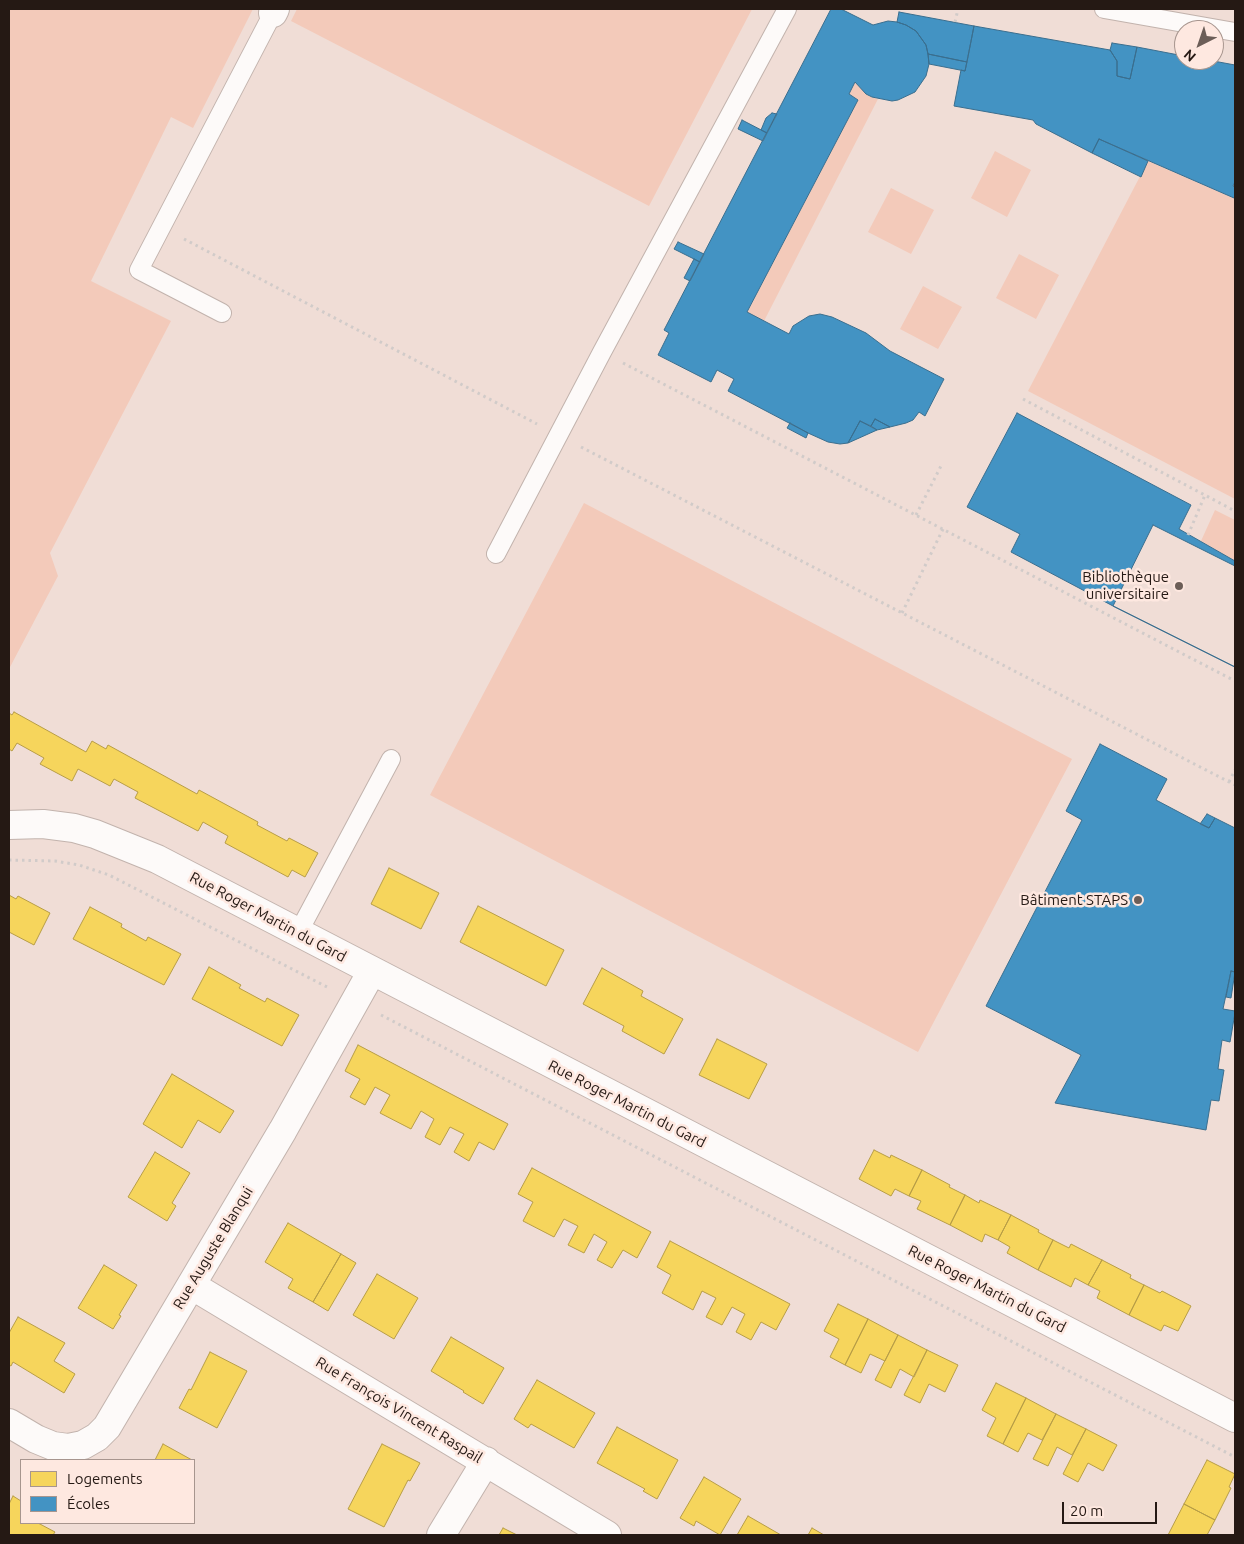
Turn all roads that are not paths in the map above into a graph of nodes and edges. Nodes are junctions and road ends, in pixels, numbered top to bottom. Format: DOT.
graph roads {
  1 [pos="787,9"];
  2 [pos="1104,9"];
  3 [pos="274,11"];
  4 [pos="1235,32"];
  5 [pos="222,313"];
  6 [pos="496,554"];
  7 [pos="391,759"];
  8 [pos="9,825"];
  9 [pos="298,933"];
  10 [pos="372,971"];
  11 [pos="191,1285"];
  12 [pos="1235,1418"];
  13 [pos="9,1423"];
  14 [pos="486,1462"];
  15 [pos="441,1535"];
  16 [pos="607,1535"];
  1 -- 6 [label="lane"];
  2 -- 4 [label="lane"];
  3 -- 5 [label="lane"];
  7 -- 9 [label="lane"];
  8 -- 9 [label="street, Rue Roger Martin du Gard"];
  9 -- 10 [label="street, Rue Roger Martin du Gard"];
  10 -- 11 [label="street, Rue Auguste Blanqui"];
  10 -- 12 [label="street, Rue Roger Martin du Gard"];
  11 -- 13 [label="street, Rue Auguste Blanqui"];
  11 -- 14 [label="street, Rue François Vincent Raspail"];
  14 -- 15 [label="street"];
  14 -- 16 [label="street, Rue François Vincent Raspail"];
}
